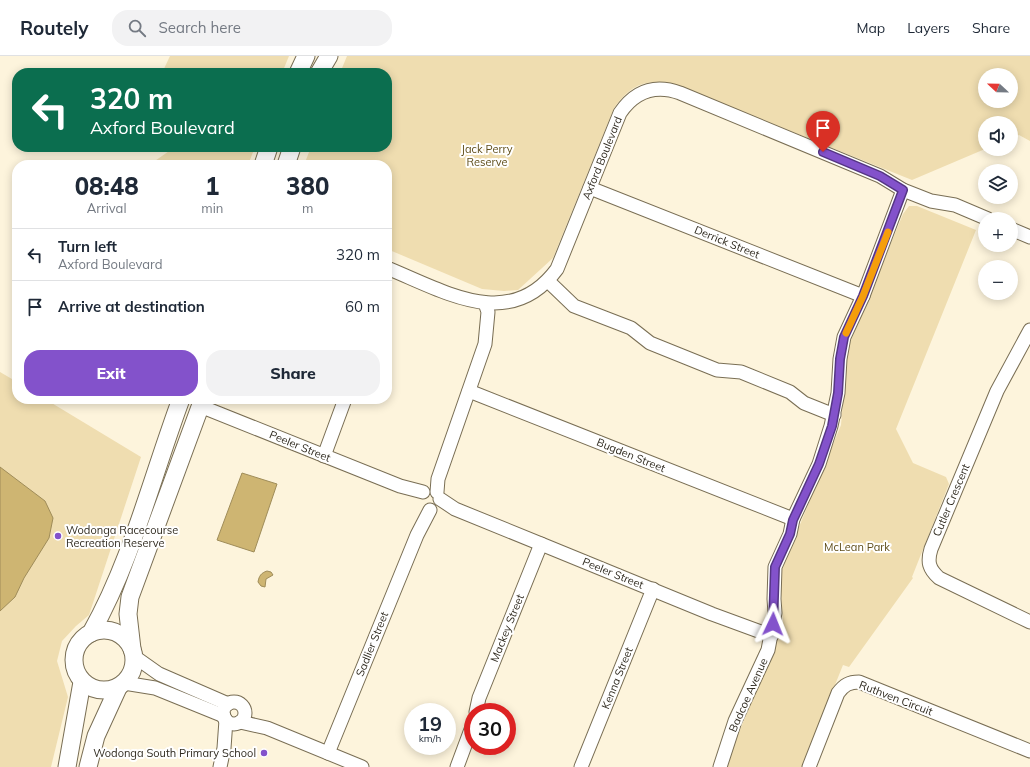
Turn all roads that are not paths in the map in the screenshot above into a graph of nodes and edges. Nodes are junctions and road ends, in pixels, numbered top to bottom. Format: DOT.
graph roads {
  1 [pos="306,56"];
  2 [pos="329,56"];
  3 [pos="300,68"];
  4 [pos="322,68"];
  5 [pos="590,188"];
  6 [pos="903,190"];
  7 [pos="978,215"];
  8 [pos="1018,232"];
  9 [pos="1030,237"];
  10 [pos="392,270"];
  11 [pos="548,281"];
  12 [pos="863,296"];
  13 [pos="485,303"];
  14 [pos="1030,330"];
  15 [pos="469,391"];
  16 [pos="179,404"];
  17 [pos="201,404"];
  18 [pos="207,404"];
  19 [pos="343,404"];
  20 [pos="834,415"];
  21 [pos="324,456"];
  22 [pos="430,500"];
  23 [pos="793,520"];
  24 [pos="541,544"];
  25 [pos="653,589"];
  26 [pos="1030,622"];
  27 [pos="91,633"];
  28 [pos="772,635"];
  29 [pos="134,653"];
  30 [pos="82,682"];
  31 [pos="121,686"];
  32 [pos="478,703"];
  33 [pos="228,704"];
  34 [pos="245,710"];
  35 [pos="225,718"];
  36 [pos="239,723"];
  37 [pos="267,728"];
  38 [pos="224,748"];
  39 [pos="464,748"];
  40 [pos="1030,751"];
  41 [pos="328,753"];
  42 [pos="67,767"];
  43 [pos="88,767"];
  44 [pos="220,767"];
  45 [pos="362,767"];
  46 [pos="457,767"];
  47 [pos="581,767"];
  48 [pos="720,767"];
  49 [pos="809,767"];
  1 -- 3 [label="main road"];
  2 -- 4 [label="main road"];
  5 -- 6 [label="street, Axford Boulevard"];
  5 -- 11 [label="street, Axford Boulevard"];
  5 -- 12 [label="street, Derrick Street"];
  6 -- 7 [label="street, Axford Boulevard"];
  6 -- 12 [label="street, Badcoe Avenue"];
  8 -- 9 [label="street"];
  10 -- 13 [label="street, Axford Boulevard"];
  11 -- 13 [label="street, Axford Boulevard"];
  11 -- 20 [label="street"];
  12 -- 20 [label="street, Badcoe Avenue"];
  13 -- 15 [label="street, Sadlier Street"];
  14 -- 26 [label="street, Cutler Crescent"];
  15 -- 22 [label="street, Sadlier Street"];
  15 -- 23 [label="street, Bugden Street"];
  16 -- 27 [label="main road"];
  17 -- 29 [label="main road"];
  18 -- 21 [label="street, Peeler Street"];
  19 -- 21 [label="street"];
  20 -- 23 [label="street, Badcoe Avenue"];
  21 -- 22 [label="street, Peeler Street"];
  22 -- 24 [label="street, Peeler Street"];
  22 -- 41 [label="street, Sadlier Street"];
  23 -- 28 [label="street, Badcoe Avenue"];
  24 -- 25 [label="street, Peeler Street"];
  24 -- 32 [label="street, Mackey Street"];
  25 -- 28 [label="street, Peeler Street"];
  25 -- 47 [label="street, Kenna Street"];
  27 -- 29 [label="main road"];
  27 -- 30 [label="main road"];
  28 -- 48 [label="street, Badcoe Avenue"];
  29 -- 31 [label="main road"];
  29 -- 33 [label="street"];
  30 -- 31 [label="main road"];
  30 -- 42 [label="main road"];
  31 -- 35 [label="street"];
  31 -- 43 [label="main road"];
  33 -- 34 [label="street"];
  33 -- 35 [label="street"];
  34 -- 36 [label="street"];
  34 -- 37 [label="street"];
  35 -- 36 [label="street"];
  35 -- 38 [label="street"];
  36 -- 37 [label="street"];
  36 -- 38 [label="street"];
  37 -- 41 [label="street"];
  38 -- 44 [label="street"];
  39 -- 46 [label="street"];
  40 -- 49 [label="street, Ruthven Circuit"];
  41 -- 45 [label="street"];
}
